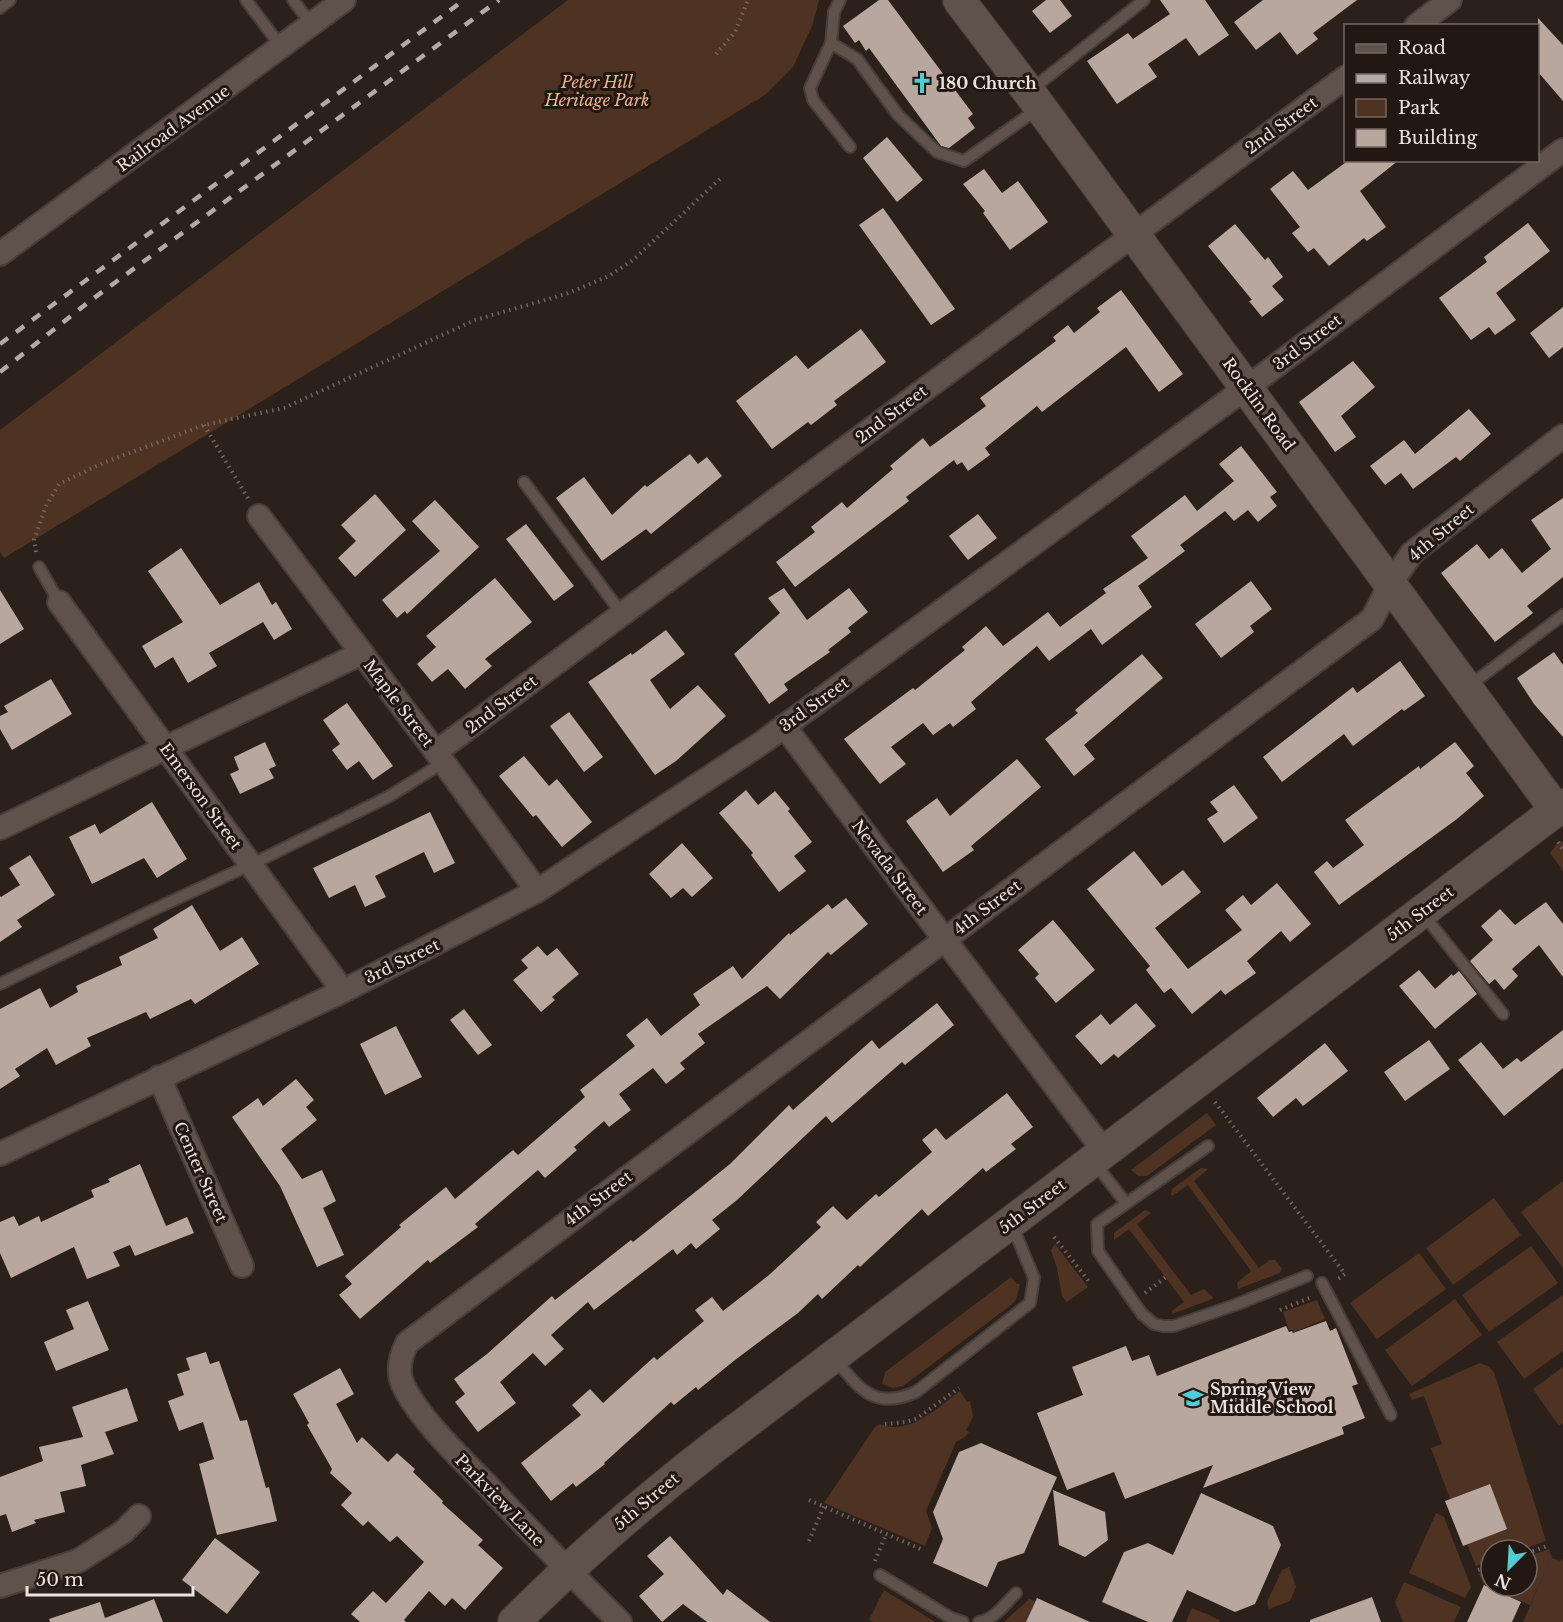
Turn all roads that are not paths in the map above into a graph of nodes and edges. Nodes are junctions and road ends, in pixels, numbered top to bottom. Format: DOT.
graph roads {
  1 [pos="10,0"];
  2 [pos="246,0"];
  3 [pos="293,0"];
  4 [pos="344,0"];
  5 [pos="840,0"];
  6 [pos="959,0"];
  7 [pos="1144,0"];
  8 [pos="1450,0"];
  9 [pos="0,8"];
  10 [pos="1419,24"];
  11 [pos="312,25"];
  12 [pos="831,44"];
  13 [pos="282,48"];
  14 [pos="1344,78"];
  15 [pos="1034,99"];
  16 [pos="850,147"];
  17 [pos="1563,150"];
  18 [pos="1133,233"];
  19 [pos="0,254"];
  20 [pos="1246,387"];
  21 [pos="1563,436"];
  22 [pos="524,482"];
  23 [pos="259,516"];
  24 [pos="39,567"];
  25 [pos="1390,583"];
  26 [pos="59,602"];
  27 [pos="622,614"];
  28 [pos="1563,615"];
  29 [pos="362,653"];
  30 [pos="1466,687"];
  31 [pos="784,726"];
  32 [pos="165,748"];
  33 [pos="440,757"];
  34 [pos="1559,807"];
  35 [pos="0,828"];
  36 [pos="252,864"];
  37 [pos="537,891"];
  38 [pos="1421,911"];
  39 [pos="944,939"];
  40 [pos="0,984"];
  41 [pos="343,991"];
  42 [pos="1503,1014"];
  43 [pos="159,1077"];
  44 [pos="1208,1146"];
  45 [pos="0,1154"];
  46 [pos="1098,1155"];
  47 [pos="1125,1202"];
  48 [pos="1010,1222"];
  49 [pos="242,1266"];
  50 [pos="1307,1276"];
  51 [pos="1323,1286"];
  52 [pos="833,1357"];
  53 [pos="399,1365"];
  54 [pos="1391,1415"];
  55 [pos="139,1516"];
  56 [pos="567,1570"];
  57 [pos="875,1572"];
  58 [pos="0,1586"];
  59 [pos="1016,1593"];
  60 [pos="514,1622"];
  61 [pos="620,1622"];
  62 [pos="963,1622"];
  63 [pos="979,1622"];
  1 -- 9 [label="lane"];
  2 -- 13 [label="lane"];
  3 -- 11 [label="lane"];
  4 -- 11 [label="street, Railroad Avenue"];
  5 -- 12 [label="lane"];
  6 -- 15 [label="street, Rocklin Road"];
  7 -- 15 [label="lane"];
  8 -- 10 [label="street"];
  11 -- 13 [label="street, Railroad Avenue"];
  12 -- 15 [label="lane"];
  12 -- 16 [label="lane"];
  13 -- 19 [label="street, Railroad Avenue"];
  14 -- 18 [label="street, 2nd Street"];
  15 -- 18 [label="street, Rocklin Road"];
  17 -- 20 [label="street, 3rd Street"];
  18 -- 20 [label="street, Rocklin Road"];
  18 -- 27 [label="street, 2nd Street"];
  20 -- 25 [label="street, Rocklin Road"];
  20 -- 31 [label="street, 3rd Street"];
  21 -- 25 [label="street, 4th Street"];
  22 -- 27 [label="lane"];
  23 -- 29 [label="street, Maple Street"];
  24 -- 26 [label="lane"];
  25 -- 30 [label="street, Rocklin Road"];
  25 -- 39 [label="street, 4th Street"];
  26 -- 32 [label="street, Emerson Street"];
  27 -- 33 [label="street, 2nd Street"];
  28 -- 30 [label="lane"];
  29 -- 32 [label="street"];
  29 -- 33 [label="street, Maple Street"];
  30 -- 34 [label="street, Rocklin Road"];
  31 -- 37 [label="street, 3rd Street"];
  31 -- 39 [label="street, Nevada Street"];
  32 -- 35 [label="street"];
  32 -- 36 [label="street, Emerson Street"];
  33 -- 36 [label="lane"];
  33 -- 37 [label="street, Maple Street"];
  34 -- 38 [label="street, 5th Street"];
  36 -- 40 [label="lane"];
  36 -- 41 [label="street, Emerson Street"];
  37 -- 41 [label="street, 3rd Street"];
  38 -- 42 [label="lane"];
  38 -- 46 [label="street, 5th Street"];
  39 -- 46 [label="street, Nevada Street"];
  39 -- 53 [label="street, 4th Street"];
  41 -- 43 [label="street, 3rd Street"];
  43 -- 45 [label="street, 3rd Street"];
  43 -- 49 [label="street, Center Street"];
  44 -- 47 [label="lane"];
  46 -- 47 [label="lane"];
  46 -- 48 [label="street, 5th Street"];
  47 -- 50 [label="lane"];
  48 -- 52 [label="street, 5th Street"];
  48 -- 52 [label="lane"];
  51 -- 54 [label="lane"];
  52 -- 56 [label="street, 5th Street"];
  53 -- 56 [label="street, Parkview Lane"];
  55 -- 58 [label="street"];
  56 -- 60 [label="street, 5th Street"];
  56 -- 61 [label="street, Parkview Lane"];
  57 -- 62 [label="lane"];
  59 -- 63 [label="lane"];
}
